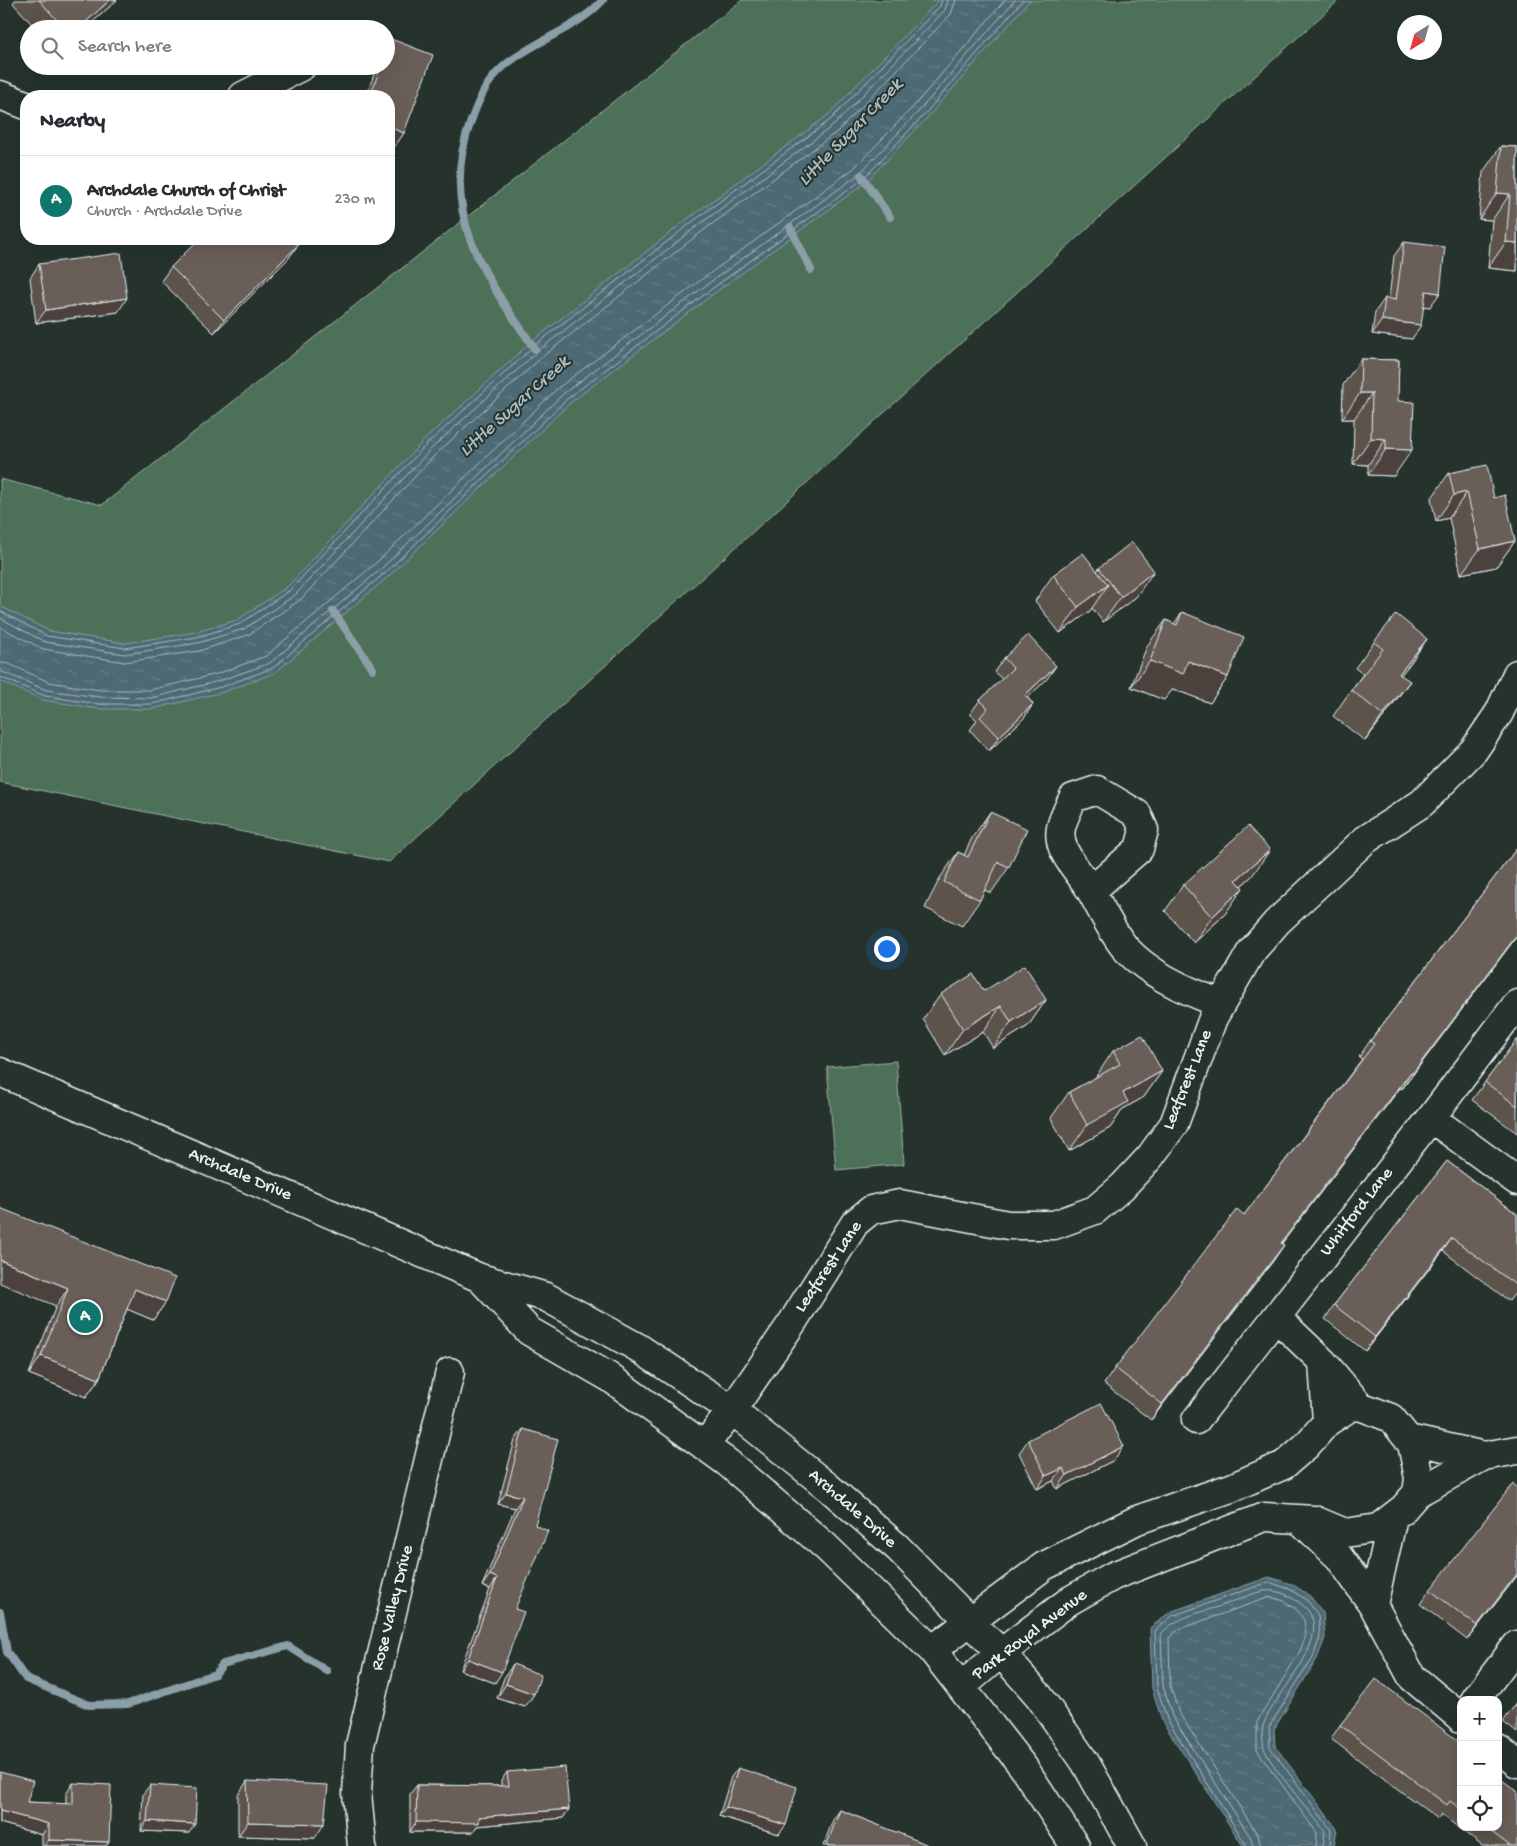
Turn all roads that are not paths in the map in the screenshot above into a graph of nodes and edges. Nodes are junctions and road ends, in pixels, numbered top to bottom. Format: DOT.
graph roads {
  1 [pos="284,75"];
  2 [pos="255,90"];
  3 [pos="0,95"];
  4 [pos="20,103"];
  5 [pos="1517,674"];
  6 [pos="1090,891"];
  7 [pos="1220,1003"];
  8 [pos="1517,1004"];
  9 [pos="0,1072"];
  10 [pos="1431,1118"];
  11 [pos="1517,1181"];
  12 [pos="480,1278"];
  13 [pos="1276,1317"];
  14 [pos="1323,1362"];
  15 [pos="450,1372"];
  16 [pos="1360,1406"];
  17 [pos="732,1410"];
  18 [pos="1196,1420"];
  19 [pos="1327,1422"];
  20 [pos="1408,1440"];
  21 [pos="704,1446"];
  22 [pos="1517,1450"];
  23 [pos="1484,1456"];
  24 [pos="1417,1493"];
  25 [pos="1393,1517"];
  26 [pos="1299,1519"];
  27 [pos="1137,1520"];
  28 [pos="1153,1561"];
  29 [pos="1373,1605"];
  30 [pos="969,1620"];
  31 [pos="1517,1645"];
  32 [pos="932,1650"];
  33 [pos="1001,1653"];
  34 [pos="962,1686"];
  35 [pos="1478,1696"];
  36 [pos="1457,1715"];
  37 [pos="1502,1752"];
  38 [pos="1517,1763"];
  39 [pos="362,1846"];
  40 [pos="1075,1846"];
  41 [pos="1132,1846"];
  1 -- 2 [label="street"];
  3 -- 4 [label="street"];
  5 -- 7 [label="street, Leafcrest Lane"];
  6 -- 7 [label="street"];
  7 -- 17 [label="street, Leafcrest Lane"];
  8 -- 10 [label="street, Whitford Lane"];
  9 -- 12 [label="street, Archdale Drive"];
  10 -- 11 [label="street"];
  10 -- 13 [label="street, Whitford Lane"];
  12 -- 17 [label="street, Archdale Drive"];
  12 -- 21 [label="street, Archdale Drive"];
  13 -- 14 [label="street"];
  13 -- 18 [label="street, Whitford Lane"];
  14 -- 16 [label="street"];
  14 -- 19 [label="street"];
  15 -- 39 [label="street, Rose Valley Drive"];
  16 -- 19 [label="street"];
  16 -- 20 [label="street"];
  17 -- 21 [label="street, Leafcrest Lane"];
  17 -- 30 [label="street, Archdale Drive"];
  19 -- 27 [label="street"];
  20 -- 23 [label="street"];
  20 -- 24 [label="street"];
  21 -- 32 [label="street, Archdale Drive"];
  22 -- 23 [label="street"];
  23 -- 24 [label="street, Park Royal Avenue"];
  24 -- 25 [label="street, Park Royal Avenue"];
  25 -- 26 [label="street, Park Royal Avenue"];
  25 -- 29 [label="street"];
  26 -- 28 [label="street, Park Royal Avenue"];
  26 -- 29 [label="street"];
  27 -- 28 [label="street"];
  27 -- 30 [label="street"];
  28 -- 33 [label="street, Park Royal Avenue"];
  29 -- 36 [label="street"];
  30 -- 32 [label="street"];
  30 -- 33 [label="street, Archdale Drive"];
  31 -- 35 [label="street"];
  32 -- 34 [label="street, Archdale Drive"];
  33 -- 34 [label="street, Park Royal Avenue"];
  33 -- 41 [label="street, Archdale Drive"];
  34 -- 40 [label="street, Archdale Drive"];
  37 -- 38 [label="street"];
}
